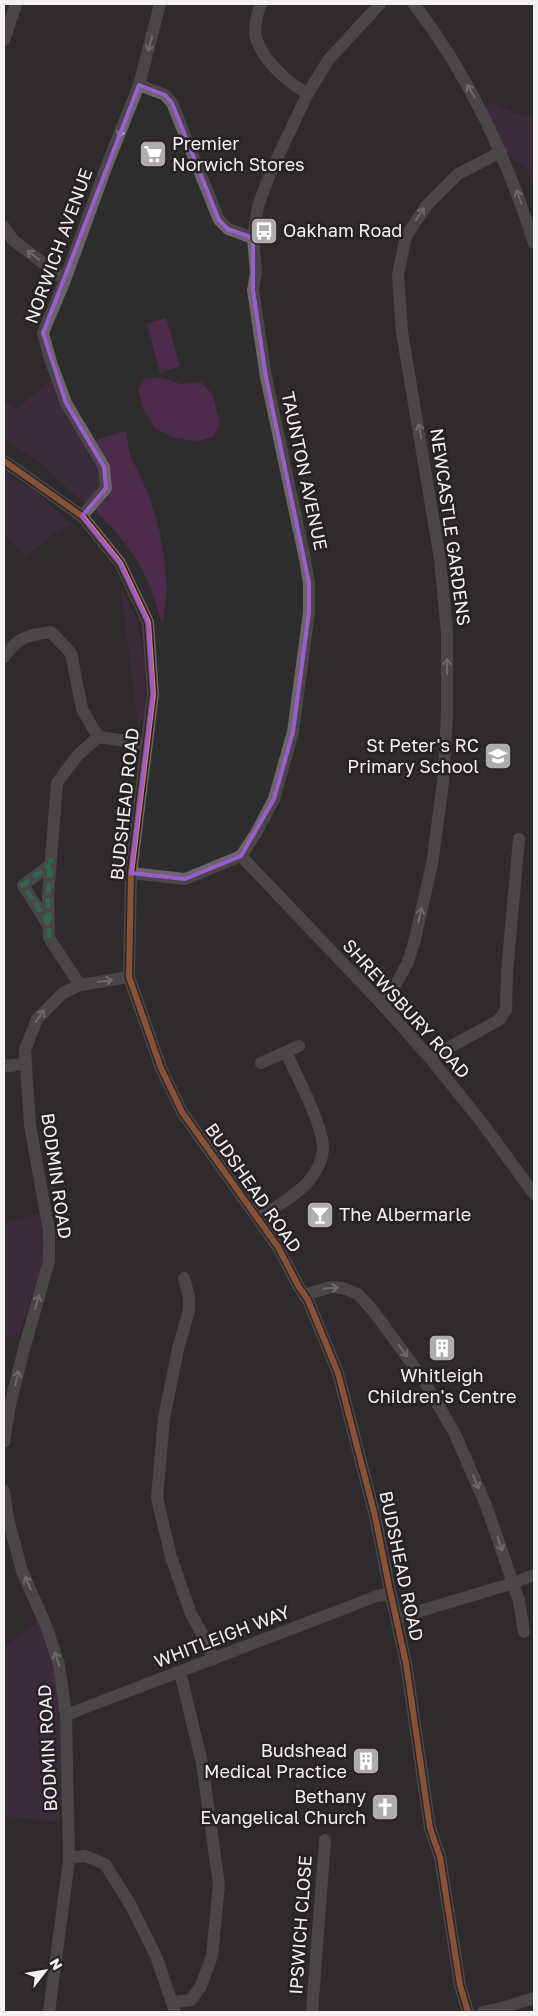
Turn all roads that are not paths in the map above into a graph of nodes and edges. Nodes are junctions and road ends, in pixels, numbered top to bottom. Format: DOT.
graph roads {
  1 [pos="16,4"];
  2 [pos="160,4"];
  3 [pos="261,4"];
  4 [pos="380,4"];
  5 [pos="414,4"];
  6 [pos="4,40"];
  7 [pos="139,85"];
  8 [pos="308,93"];
  9 [pos="501,152"];
  10 [pos="4,227"];
  11 [pos="253,238"];
  12 [pos="534,243"];
  13 [pos="66,280"];
  14 [pos="4,461"];
  15 [pos="82,516"];
  16 [pos="4,657"];
  17 [pos="98,737"];
  18 [pos="146,744"];
  19 [pos="519,839"];
  20 [pos="241,856"];
  21 [pos="50,865"];
  22 [pos="131,873"];
  23 [pos="48,924"];
  24 [pos="129,977"];
  25 [pos="80,985"];
  26 [pos="379,1001"];
  27 [pos="299,1046"];
  28 [pos="286,1052"];
  29 [pos="430,1058"];
  30 [pos="26,1063"];
  31 [pos="261,1063"];
  32 [pos="4,1066"];
  33 [pos="534,1194"];
  34 [pos="259,1218"];
  35 [pos="184,1278"];
  36 [pos="304,1295"];
  37 [pos="4,1442"];
  38 [pos="4,1491"];
  39 [pos="534,1575"];
  40 [pos="513,1583"];
  41 [pos="390,1594"];
  42 [pos="397,1618"];
  43 [pos="524,1632"];
  44 [pos="212,1660"];
  45 [pos="180,1672"];
  46 [pos="66,1715"];
  47 [pos="324,1840"];
  48 [pos="69,1858"];
  49 [pos="534,1998"];
  50 [pos="174,2007"];
  51 [pos="49,2012"];
  52 [pos="312,2012"];
  53 [pos="468,2012"];
  54 [pos="482,2012"];
  1 -- 6 [label="street"];
  2 -- 7 [label="street, NORWICH AVENUE, one-way"];
  3 -- 8 [label="street"];
  4 -- 8 [label="street, TAUNTON AVENUE"];
  9 -- 5 [label="street, one-way"];
  7 -- 11 [label="street"];
  7 -- 13 [label="street, NORWICH AVENUE, one-way"];
  8 -- 11 [label="street, TAUNTON AVENUE"];
  12 -- 9 [label="street, one-way"];
  26 -- 9 [label="street, NEWCASTLE GARDENS, one-way"];
  13 -- 10 [label="street, one-way"];
  11 -- 20 [label="street, TAUNTON AVENUE"];
  13 -- 15 [label="street, NORWICH AVENUE"];
  14 -- 15 [label="street, BUDSHEAD ROAD"];
  15 -- 18 [label="street, BUDSHEAD ROAD"];
  16 -- 17 [label="street"];
  17 -- 18 [label="street"];
  17 -- 21 [label="street"];
  18 -- 22 [label="street, BUDSHEAD ROAD"];
  19 -- 29 [label="street"];
  20 -- 22 [label="street"];
  20 -- 26 [label="street, SHREWSBURY ROAD"];
  21 -- 23 [label="street"];
  21 -- 23 [label="street"];
  22 -- 24 [label="street, BUDSHEAD ROAD"];
  23 -- 25 [label="street"];
  25 -- 24 [label="street, BODMIN ROAD, one-way"];
  24 -- 34 [label="street, BUDSHEAD ROAD"];
  30 -- 25 [label="street, BODMIN ROAD, one-way"];
  26 -- 29 [label="street, SHREWSBURY ROAD"];
  27 -- 28 [label="street"];
  28 -- 31 [label="street"];
  28 -- 34 [label="street"];
  29 -- 33 [label="street, SHREWSBURY ROAD"];
  30 -- 32 [label="street"];
  37 -- 30 [label="street, BODMIN ROAD, one-way"];
  34 -- 36 [label="street, BUDSHEAD ROAD"];
  35 -- 44 [label="street"];
  36 -- 40 [label="street, one-way"];
  36 -- 41 [label="street, BUDSHEAD ROAD"];
  46 -- 38 [label="street, BODMIN ROAD, one-way"];
  39 -- 40 [label="street"];
  40 -- 42 [label="street"];
  40 -- 43 [label="street"];
  41 -- 42 [label="street, BUDSHEAD ROAD"];
  41 -- 44 [label="street, WHITLEIGH WAY"];
  42 -- 53 [label="street, BUDSHEAD ROAD"];
  44 -- 45 [label="street, WHITLEIGH WAY"];
  45 -- 46 [label="street, WHITLEIGH WAY"];
  45 -- 50 [label="street"];
  46 -- 48 [label="street, BODMIN ROAD"];
  47 -- 52 [label="street, IPSWICH CLOSE"];
  48 -- 50 [label="street"];
  48 -- 51 [label="street, BODMIN ROAD"];
  49 -- 54 [label="street"];
}
